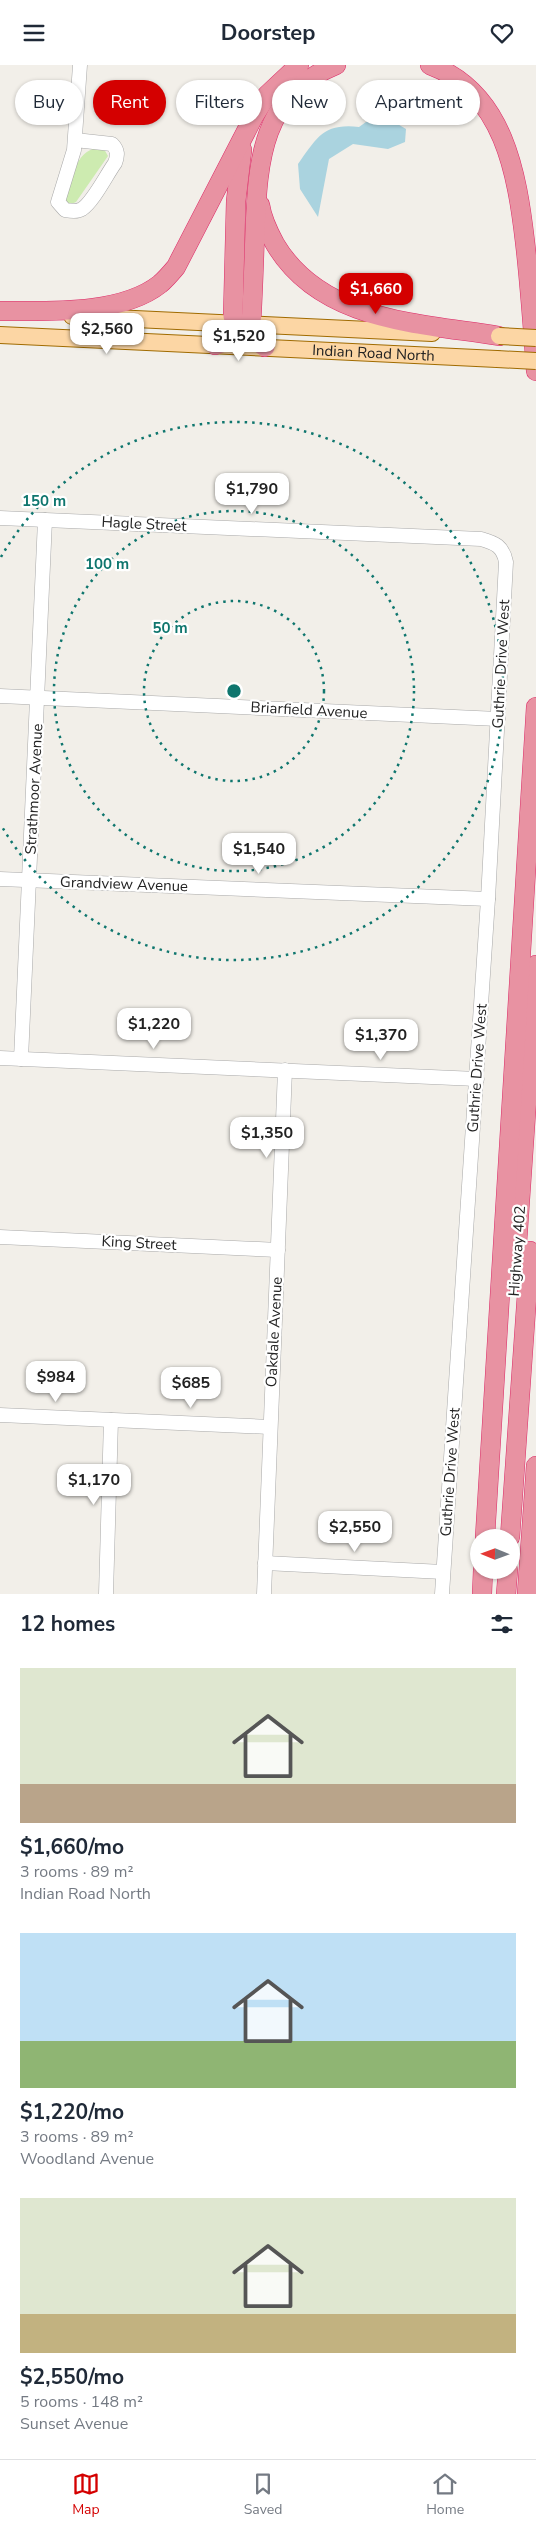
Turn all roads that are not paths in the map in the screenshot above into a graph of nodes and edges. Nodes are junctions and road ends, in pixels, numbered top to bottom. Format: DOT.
graph roads {
  1 [pos="80,65"];
  2 [pos="299,65"];
  3 [pos="336,65"];
  4 [pos="430,65"];
  5 [pos="246,129"];
  6 [pos="76,140"];
  7 [pos="258,175"];
  8 [pos="0,312"];
  9 [pos="244,327"];
  10 [pos="0,335"];
  11 [pos="499,336"];
  12 [pos="536,338"];
  13 [pos="215,345"];
  14 [pos="265,347"];
  15 [pos="536,361"];
  16 [pos="536,371"];
  17 [pos="0,518"];
  18 [pos="45,520"];
  19 [pos="498,544"];
  20 [pos="0,696"];
  21 [pos="38,698"];
  22 [pos="536,707"];
  23 [pos="498,719"];
  24 [pos="0,879"];
  25 [pos="29,880"];
  26 [pos="488,899"];
  27 [pos="536,965"];
  28 [pos="0,1058"];
  29 [pos="21,1059"];
  30 [pos="285,1071"];
  31 [pos="477,1079"];
  32 [pos="536,1155"];
  33 [pos="0,1237"];
  34 [pos="278,1250"];
  35 [pos="0,1415"];
  36 [pos="111,1420"];
  37 [pos="270,1427"];
  38 [pos="536,1474"];
  39 [pos="485,1529"];
  40 [pos="498,1529"];
  41 [pos="511,1529"];
  42 [pos="265,1563"];
  43 [pos="443,1572"];
  44 [pos="483,1579"];
  45 [pos="495,1579"];
  46 [pos="507,1579"];
  47 [pos="106,1594"];
  48 [pos="264,1594"];
  49 [pos="442,1594"];
  50 [pos="482,1594"];
  51 [pos="494,1594"];
  52 [pos="506,1594"];
  53 [pos="528,1594"];
  1 -- 6 [label="street"];
  2 -- 5 [label="highway"];
  3 -- 7 [label="highway"];
  4 -- 16 [label="highway"];
  5 -- 8 [label="highway"];
  5 -- 9 [label="highway"];
  6 -- 6 [label="street"];
  7 -- 9 [label="highway"];
  7 -- 11 [label="highway"];
  8 -- 9 [label="main road, Indian Road North"];
  9 -- 11 [label="main road, Indian Road North"];
  9 -- 13 [label="highway"];
  9 -- 14 [label="highway"];
  10 -- 13 [label="main road, Indian Road North"];
  11 -- 12 [label="main road, Indian Road North, bridge"];
  13 -- 14 [label="main road, Indian Road North"];
  14 -- 15 [label="main road, Indian Road North, bridge"];
  17 -- 18 [label="street, Hagle Street"];
  18 -- 19 [label="street, Hagle Street"];
  18 -- 21 [label="street, Strathmoor Avenue"];
  19 -- 23 [label="street, Guthrie Drive West"];
  20 -- 21 [label="street, Briarfield Avenue"];
  21 -- 23 [label="street, Briarfield Avenue"];
  21 -- 25 [label="street, Strathmoor Avenue"];
  22 -- 39 [label="highway"];
  23 -- 26 [label="street, Guthrie Drive West"];
  24 -- 25 [label="street, Grandview Avenue"];
  25 -- 26 [label="street, Grandview Avenue"];
  25 -- 29 [label="street, Strathmoor Avenue"];
  26 -- 31 [label="street, Guthrie Drive West"];
  27 -- 40 [label="highway, Highway 402"];
  28 -- 29 [label="street"];
  29 -- 30 [label="street"];
  30 -- 31 [label="street"];
  30 -- 34 [label="street, Oakdale Avenue"];
  31 -- 43 [label="street, Guthrie Drive West"];
  32 -- 41 [label="highway"];
  33 -- 34 [label="street, King Street"];
  34 -- 37 [label="street, Oakdale Avenue"];
  35 -- 36 [label="street"];
  36 -- 37 [label="street"];
  36 -- 47 [label="street"];
  37 -- 42 [label="street, Oakdale Avenue"];
  38 -- 53 [label="highway"];
  42 -- 43 [label="street"];
  42 -- 48 [label="street, Oakdale Avenue"];
  43 -- 49 [label="street, Guthrie Drive West"];
  44 -- 50 [label="highway"];
  45 -- 51 [label="highway"];
  46 -- 52 [label="highway"];
}
